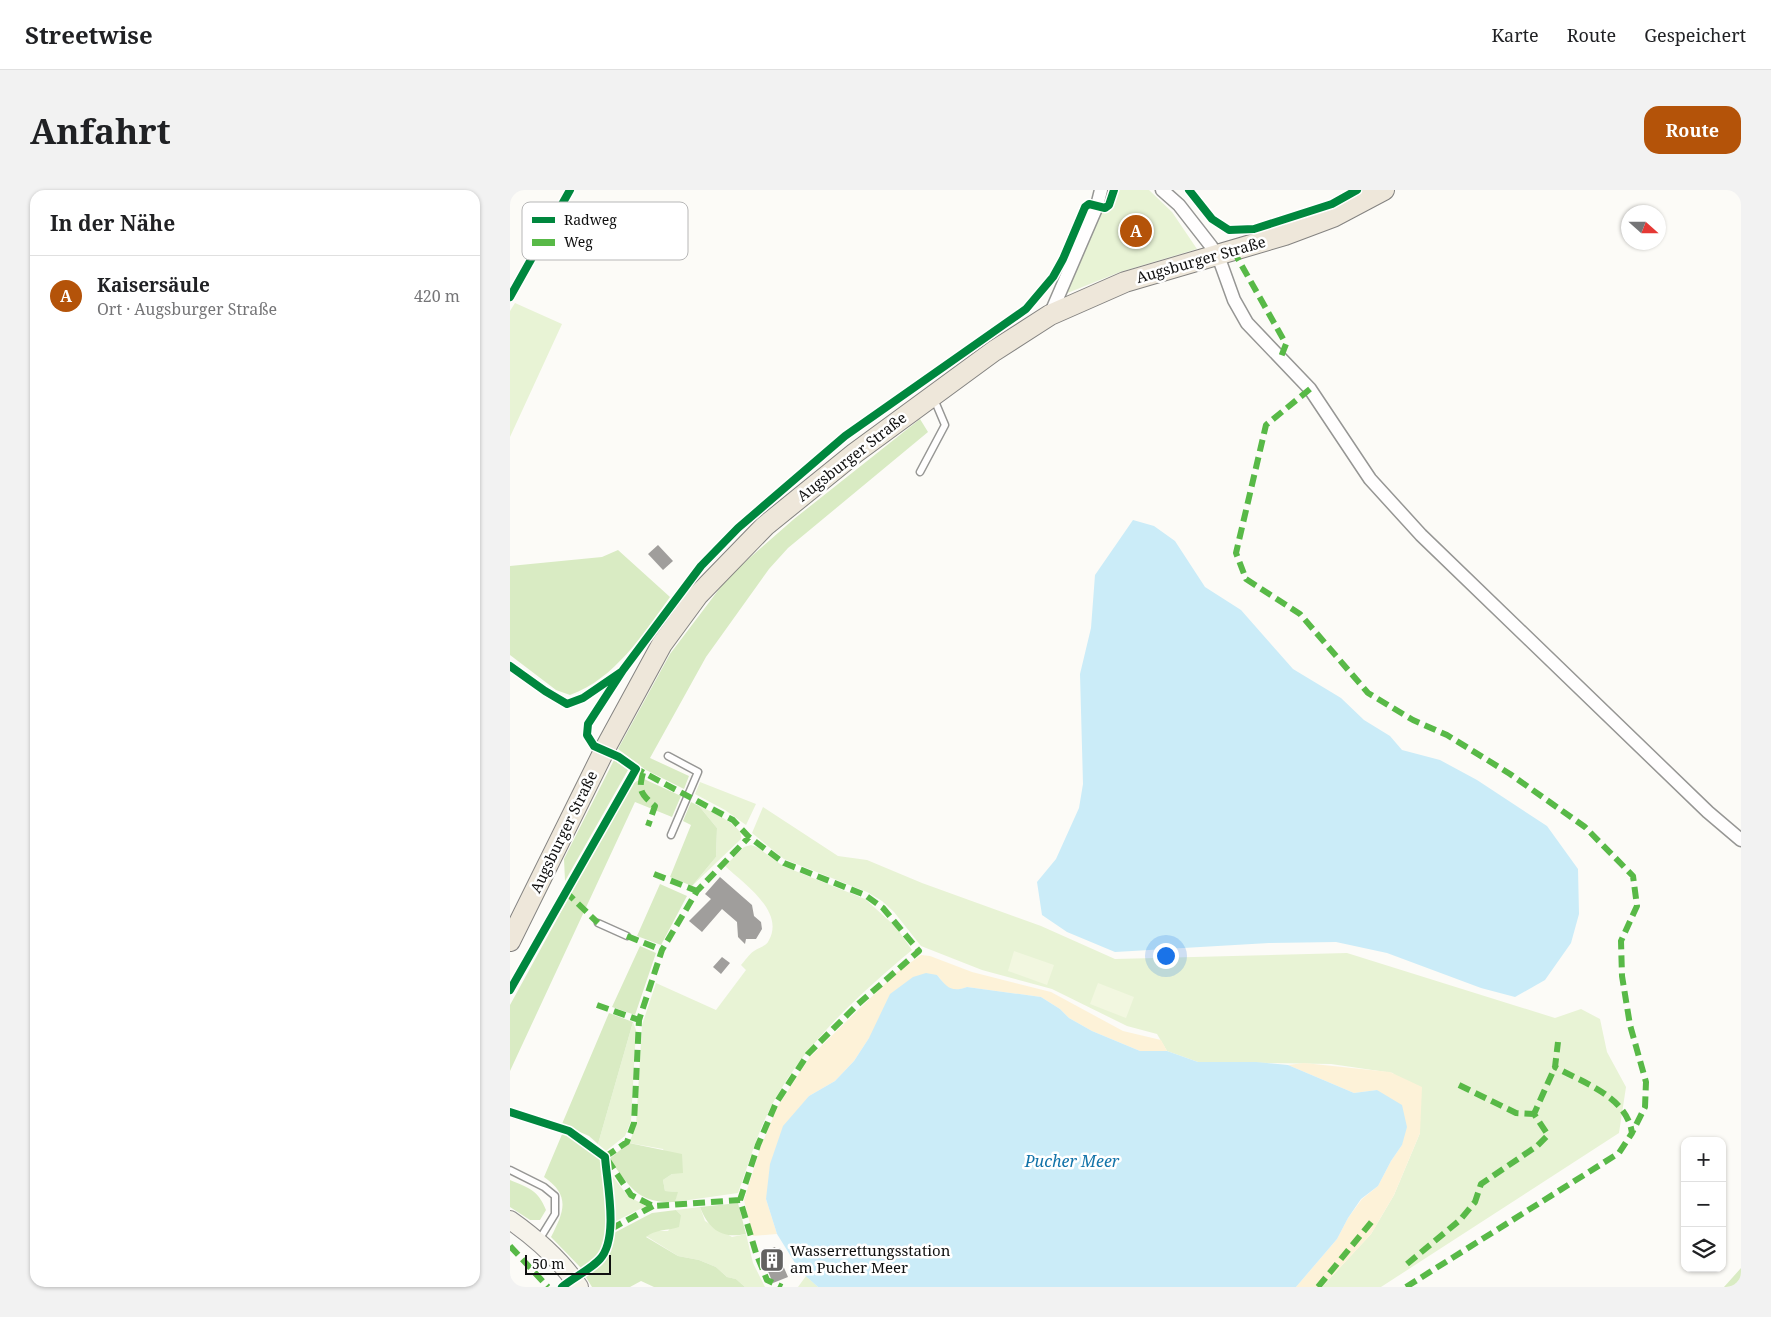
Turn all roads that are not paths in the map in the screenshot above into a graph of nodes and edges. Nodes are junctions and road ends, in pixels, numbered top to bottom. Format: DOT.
graph roads {
  1 [pos="1101,190"];
  2 [pos="1162,190"];
  3 [pos="1384,190"];
  4 [pos="1217,256"];
  5 [pos="1050,315"];
  6 [pos="932,396"];
  7 [pos="920,472"];
  8 [pos="668,756"];
  9 [pos="671,835"];
  10 [pos="1741,840"];
  11 [pos="598,923"];
  12 [pos="627,936"];
  13 [pos="510,941"];
  14 [pos="514,1114"];
  15 [pos="546,1123"];
  16 [pos="510,1170"];
  17 [pos="510,1220"];
  18 [pos="539,1241"];
  19 [pos="579,1287"];
  1 -- 5 [label="street"];
  2 -- 4 [label="street"];
  3 -- 4 [label="main road, Augsburger Straße"];
  4 -- 5 [label="main road, Augsburger Straße"];
  4 -- 10 [label="street"];
  5 -- 6 [label="main road, Augsburger Straße"];
  6 -- 7 [label="lane"];
  6 -- 13 [label="main road, Augsburger Straße"];
  8 -- 9 [label="lane"];
  11 -- 12 [label="lane"];
  14 -- 15 [label="lane"];
  16 -- 18 [label="lane"];
  17 -- 18 [label="main road"];
  18 -- 19 [label="main road"];
}
